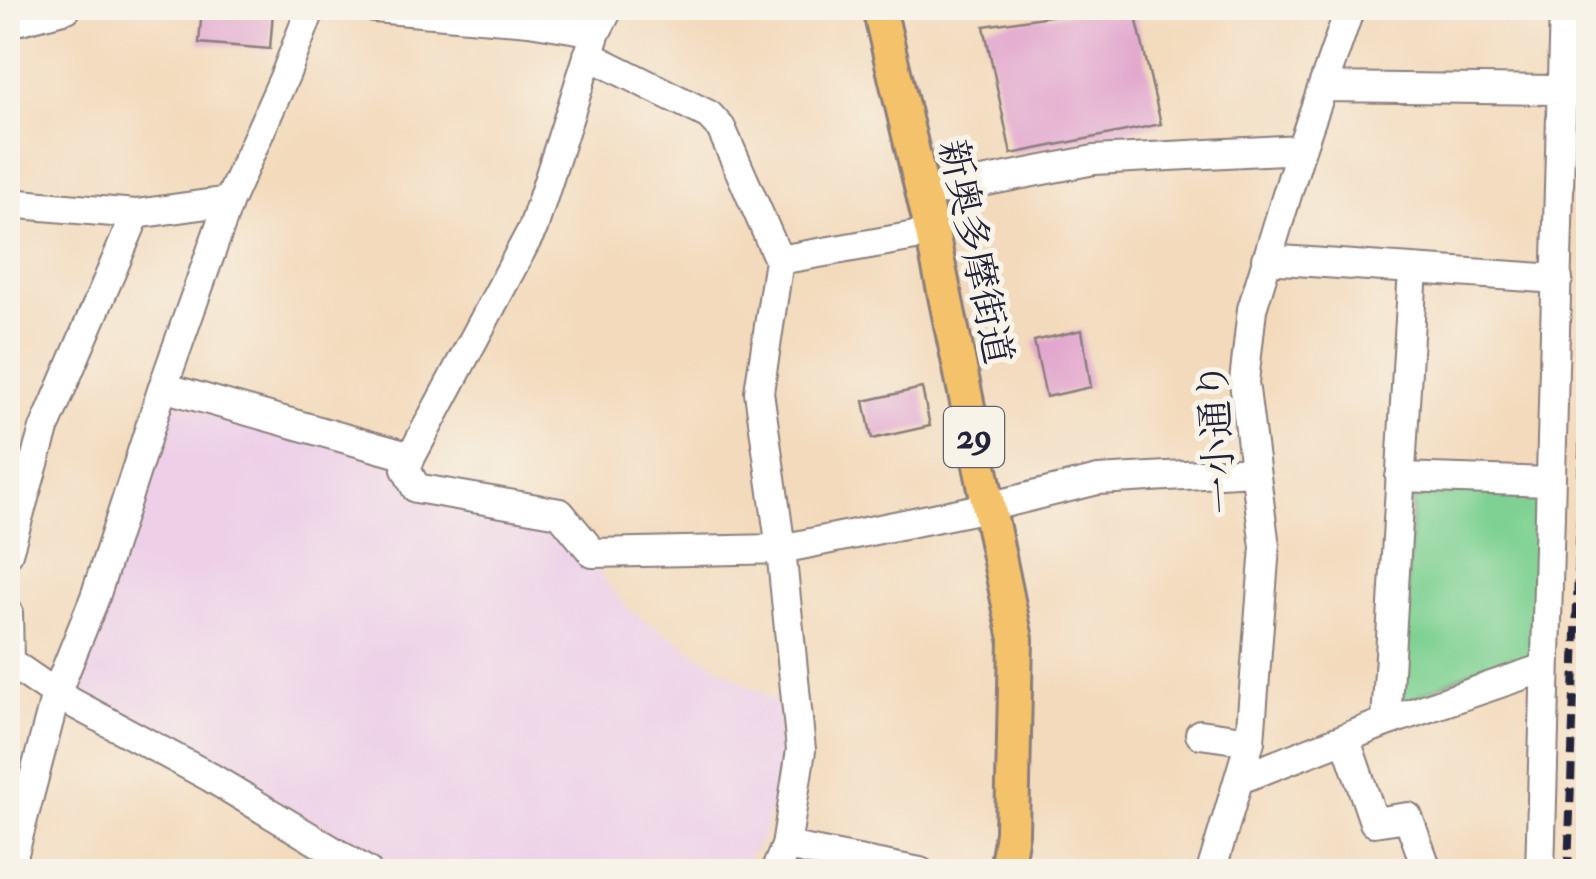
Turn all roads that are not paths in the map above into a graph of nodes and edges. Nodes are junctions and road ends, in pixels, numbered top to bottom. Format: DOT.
graph roads {
  1 [pos="67,8"];
  2 [pos="311,8"];
  3 [pos="374,8"];
  4 [pos="610,8"];
  5 [pos="879,8"];
  6 [pos="1350,8"];
  7 [pos="1564,8"];
  8 [pos="519,14"];
  9 [pos="8,20"];
  10 [pos="592,44"];
  11 [pos="1324,87"];
  12 [pos="1560,90"];
  13 [pos="1301,148"];
  14 [pos="921,194"];
  15 [pos="229,201"];
  16 [pos="8,203"];
  17 [pos="136,214"];
  18 [pos="932,234"];
  19 [pos="1266,259"];
  20 [pos="779,260"];
  21 [pos="1413,269"];
  22 [pos="1558,279"];
  23 [pos="163,387"];
  24 [pos="410,456"];
  25 [pos="1254,471"];
  26 [pos="1400,476"];
  27 [pos="1550,482"];
  28 [pos="988,507"];
  29 [pos="781,549"];
  30 [pos="8,553"];
  31 [pos="8,610"];
  32 [pos="8,662"];
  33 [pos="1544,668"];
  34 [pos="56,694"];
  35 [pos="1386,722"];
  36 [pos="1200,734"];
  37 [pos="1346,740"];
  38 [pos="1250,741"];
  39 [pos="1240,778"];
  40 [pos="780,859"];
  41 [pos="336,863"];
  42 [pos="9,872"];
  43 [pos="368,872"];
  44 [pos="920,872"];
  45 [pos="1006,872"];
  46 [pos="1211,872"];
  47 [pos="1428,872"];
  48 [pos="1540,872"];
  1 -- 9 [label="street"];
  2 -- 15 [label="street"];
  3 -- 8 [label="street"];
  4 -- 10 [label="street"];
  5 -- 14 [label="main road, 新奥多摩街道 / 29"];
  6 -- 11 [label="street, 一小通り"];
  7 -- 12 [label="street"];
  8 -- 10 [label="street"];
  10 -- 20 [label="street"];
  10 -- 24 [label="street"];
  11 -- 12 [label="street"];
  11 -- 13 [label="street, 一小通り"];
  12 -- 22 [label="street"];
  13 -- 14 [label="street"];
  13 -- 19 [label="street, 一小通り"];
  14 -- 18 [label="main road, 新奥多摩街道 / 29"];
  15 -- 17 [label="street"];
  15 -- 23 [label="street"];
  16 -- 17 [label="street"];
  17 -- 30 [label="street"];
  18 -- 20 [label="street"];
  18 -- 28 [label="main road, 新奥多摩街道 / 29"];
  19 -- 21 [label="street"];
  19 -- 25 [label="street, 一小通り"];
  20 -- 29 [label="street"];
  21 -- 22 [label="street"];
  21 -- 26 [label="street"];
  22 -- 27 [label="street"];
  23 -- 24 [label="street"];
  23 -- 34 [label="street"];
  24 -- 29 [label="street"];
  25 -- 28 [label="street"];
  25 -- 38 [label="street, 一小通り"];
  26 -- 27 [label="street"];
  26 -- 35 [label="street"];
  27 -- 33 [label="street"];
  28 -- 29 [label="street"];
  28 -- 45 [label="main road, 新奥多摩街道 / 29"];
  29 -- 40 [label="street"];
  31 -- 32 [label="street"];
  32 -- 34 [label="street"];
  33 -- 35 [label="street"];
  33 -- 48 [label="street"];
  34 -- 41 [label="street"];
  34 -- 42 [label="street"];
  35 -- 37 [label="street"];
  36 -- 38 [label="street"];
  37 -- 39 [label="street"];
  37 -- 47 [label="street"];
  38 -- 39 [label="street, 一小通り"];
  39 -- 46 [label="street, 一小通り"];
  40 -- 44 [label="street"];
  41 -- 43 [label="street"];
}
